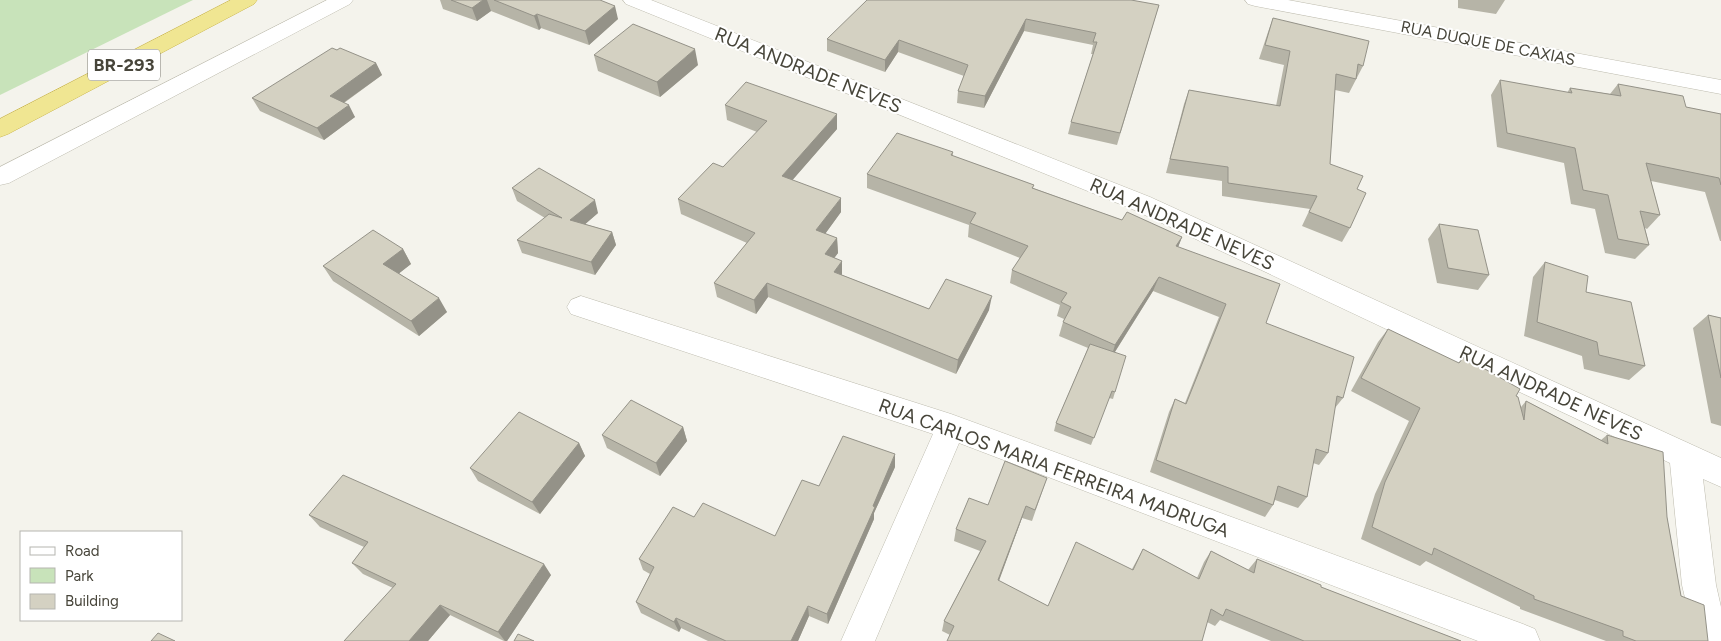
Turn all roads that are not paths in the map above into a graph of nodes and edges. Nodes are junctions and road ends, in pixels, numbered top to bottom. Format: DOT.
graph roads {
  1 [pos="247,0"];
  2 [pos="343,0"];
  3 [pos="633,0"];
  4 [pos="1255,0"];
  5 [pos="1721,87"];
  6 [pos="0,129"];
  7 [pos="0,177"];
  8 [pos="581,307"];
  9 [pos="951,427"];
  10 [pos="1685,455"];
  11 [pos="1721,473"];
  12 [pos="1710,588"];
  13 [pos="858,641"];
  14 [pos="1522,641"];
  15 [pos="1712,641"];
  1 -- 6 [label="highway, BR-293"];
  2 -- 7 [label="street"];
  3 -- 10 [label="street, RUA ANDRADE NEVES"];
  4 -- 5 [label="street, RUA DUQUE DE CAXIAS"];
  8 -- 9 [label="street, RUA CARLOS MARIA FERREIRA MADRUGA"];
  9 -- 13 [label="street"];
  9 -- 14 [label="street, RUA CARLOS MARIA FERREIRA MADRUGA"];
  10 -- 11 [label="street, RUA ANDRADE NEVES"];
  10 -- 12 [label="street"];
  12 -- 15 [label="street"];
}
